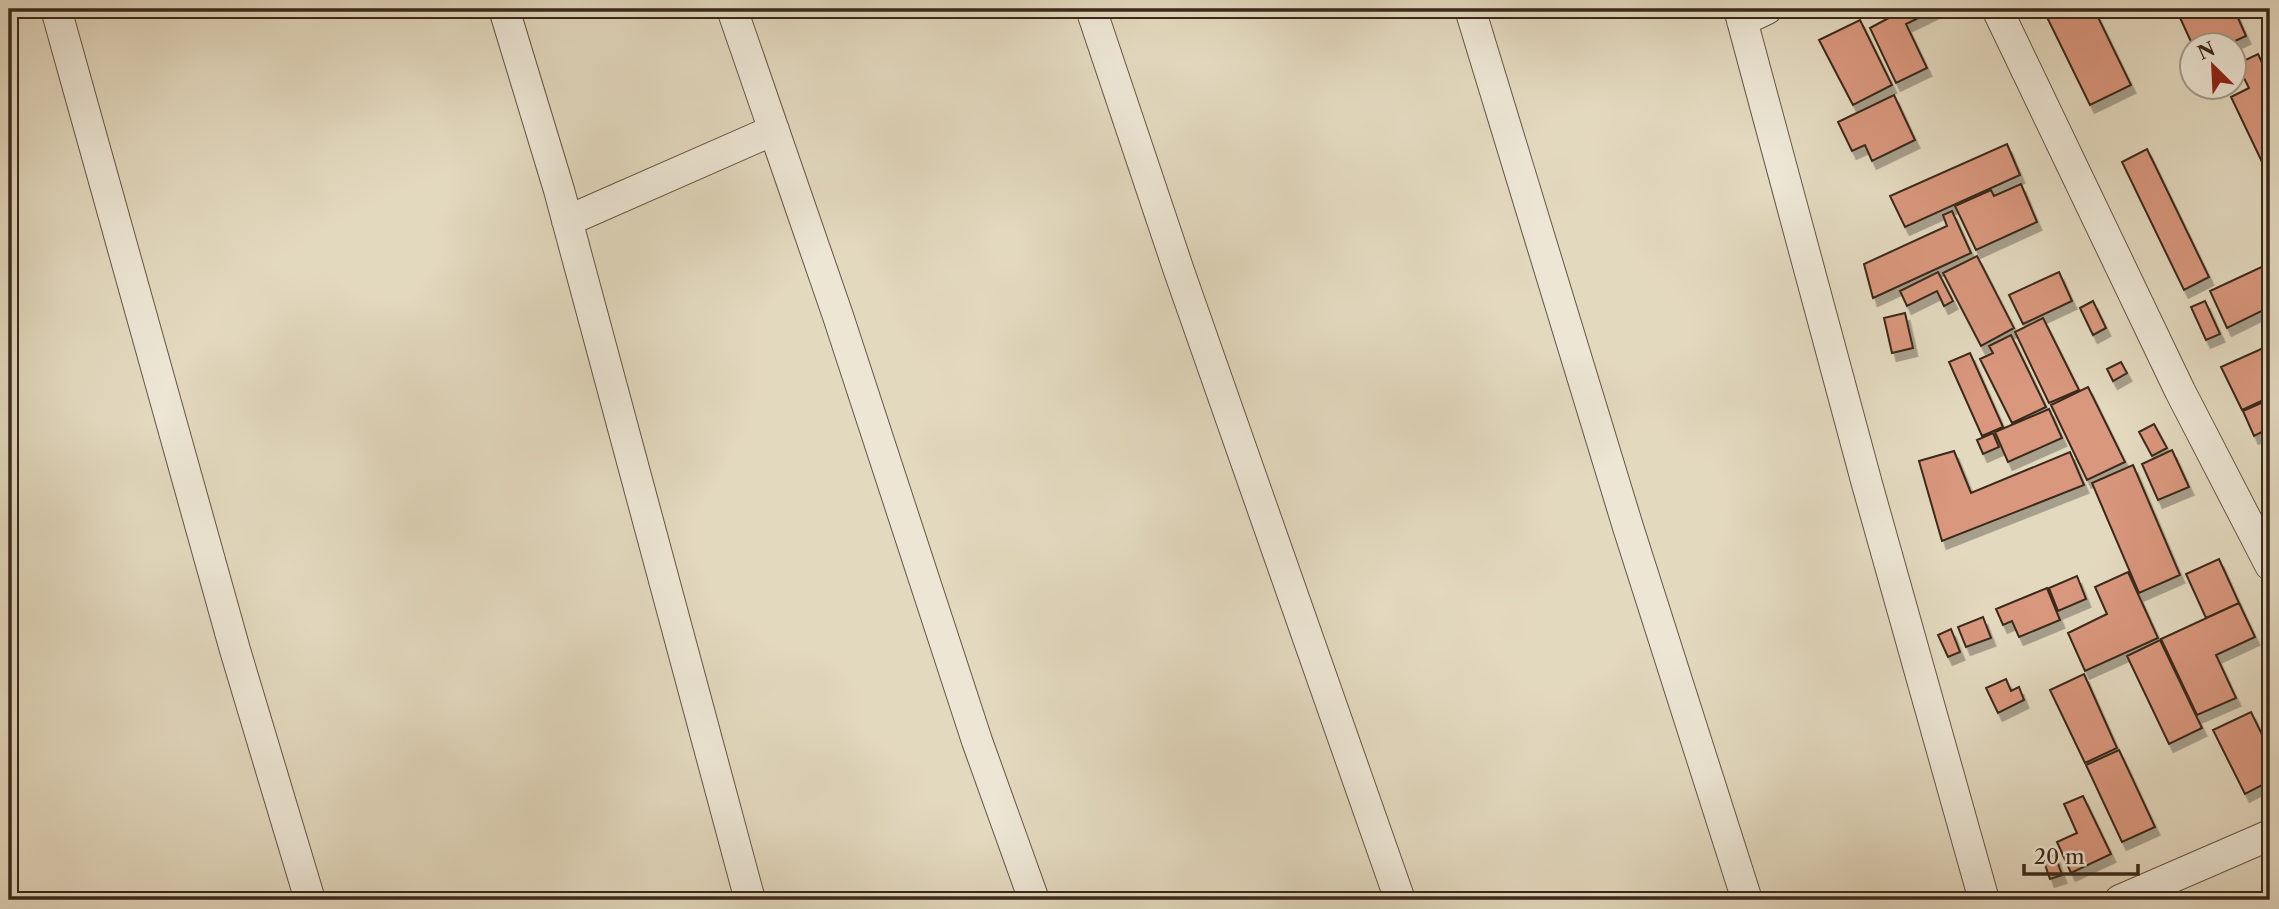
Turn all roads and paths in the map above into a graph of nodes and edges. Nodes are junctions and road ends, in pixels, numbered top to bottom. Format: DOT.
graph roads {
  1 [pos="56,9"];
  2 [pos="504,9"];
  3 [pos="732,9"];
  4 [pos="1091,9"];
  5 [pos="1470,9"];
  6 [pos="1997,9"];
  7 [pos="1749,13"];
  8 [pos="774,130"];
  9 [pos="567,221"];
  10 [pos="2270,565"];
  11 [pos="2270,835"];
  12 [pos="310,900"];
  13 [pos="750,900"];
  14 [pos="1034,900"];
  15 [pos="1400,900"];
  16 [pos="1748,900"];
  17 [pos="1984,900"];
  18 [pos="2120,900"];
  1 -- 12 [label="street"];
  2 -- 9 [label="street"];
  3 -- 8 [label="street"];
  4 -- 15 [label="street"];
  5 -- 16 [label="street"];
  6 -- 10 [label="street"];
  7 -- 17 [label="street"];
  8 -- 9 [label="street"];
  8 -- 14 [label="street"];
  9 -- 13 [label="street"];
  11 -- 18 [label="street"];
}
